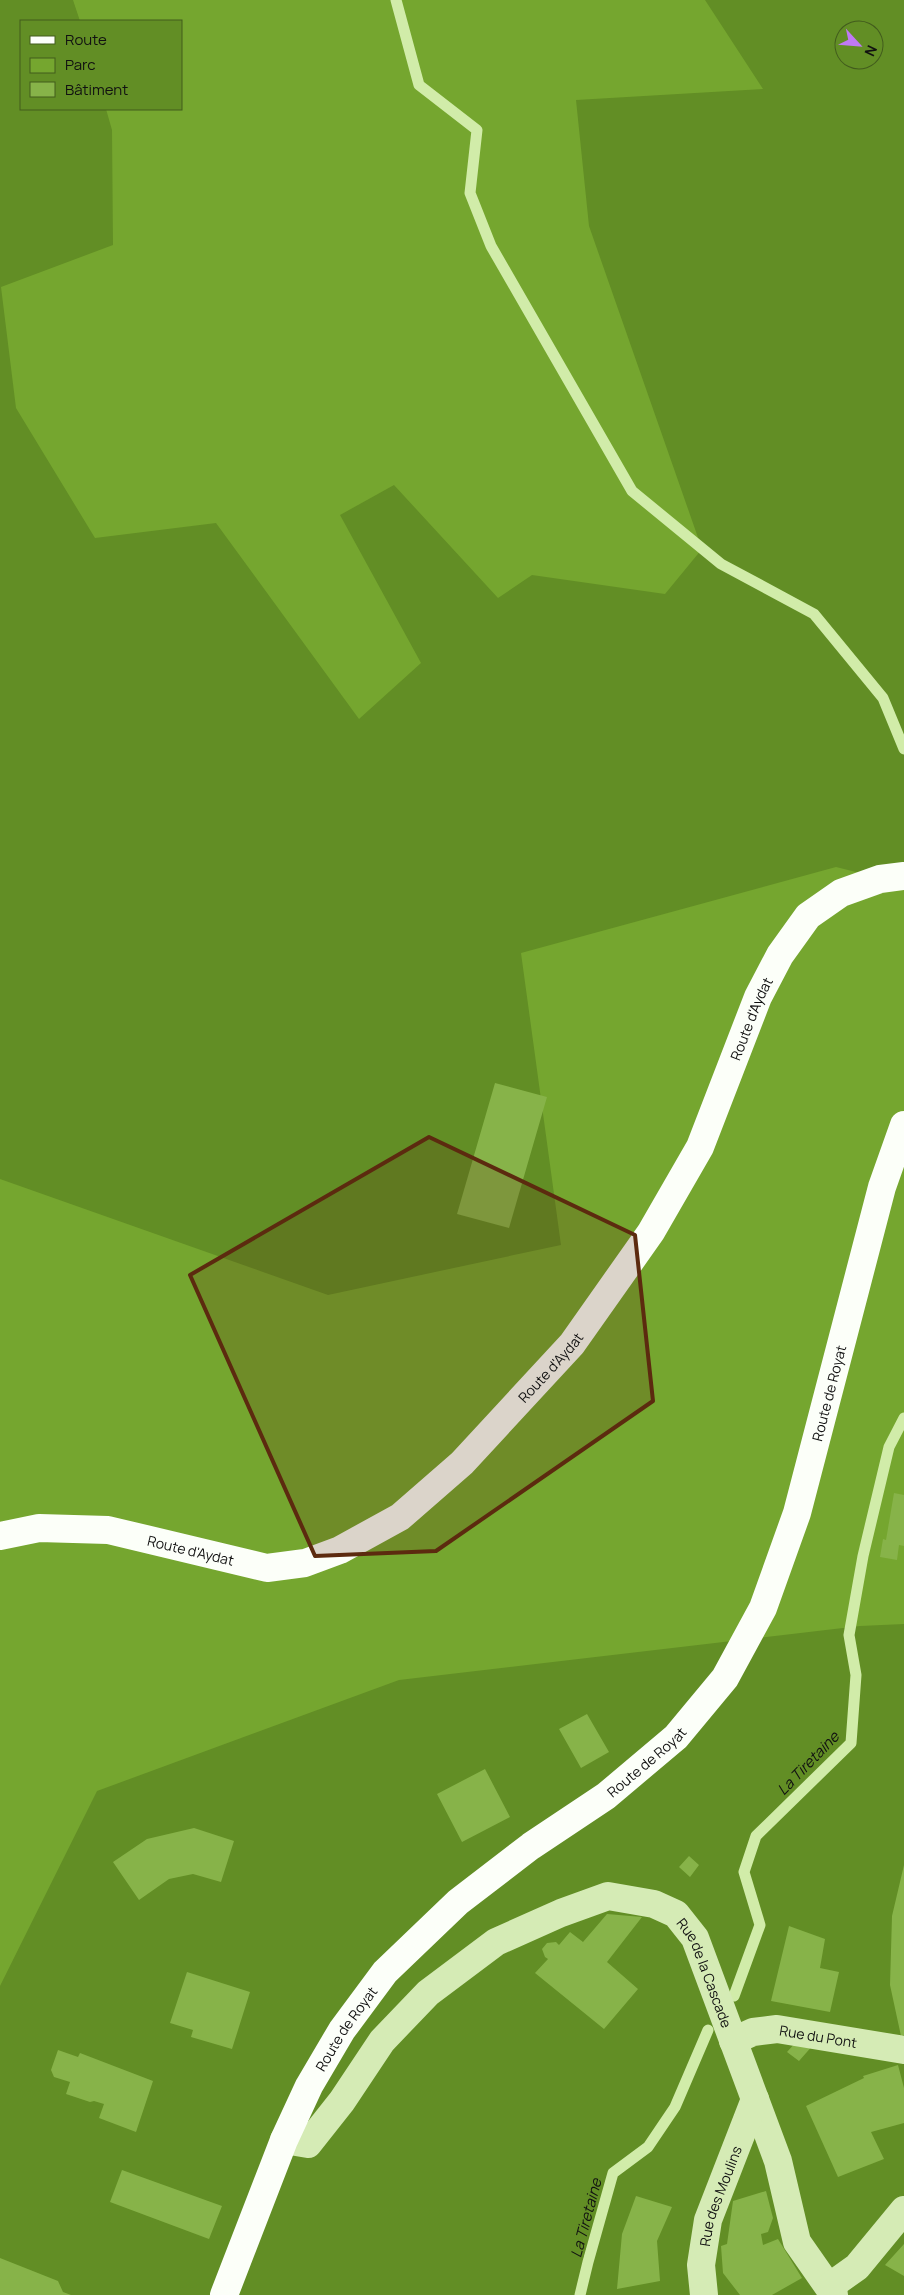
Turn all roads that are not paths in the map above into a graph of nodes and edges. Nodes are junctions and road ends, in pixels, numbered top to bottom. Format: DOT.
graph roads {
  1 [pos="904,876"];
  2 [pos="904,1125"];
  3 [pos="0,1536"];
  4 [pos="733,2040"];
  5 [pos="904,2050"];
  6 [pos="755,2099"];
  7 [pos="284,2140"];
  8 [pos="904,2210"];
  9 [pos="832,2291"];
  10 [pos="224,2295"];
  11 [pos="704,2295"];
  1 -- 3 [label="main road, Route d'Aydat"];
  2 -- 7 [label="main road, Route de Royat"];
  4 -- 5 [label="street, Rue du Pont"];
  4 -- 6 [label="street, Rue de la Cascade"];
  4 -- 7 [label="street, Rue de la Cascade"];
  6 -- 9 [label="street, Rue de la Cascade"];
  6 -- 11 [label="street, Rue des Moulins"];
  7 -- 10 [label="main road, Route de Royat"];
  8 -- 9 [label="street"];
}
